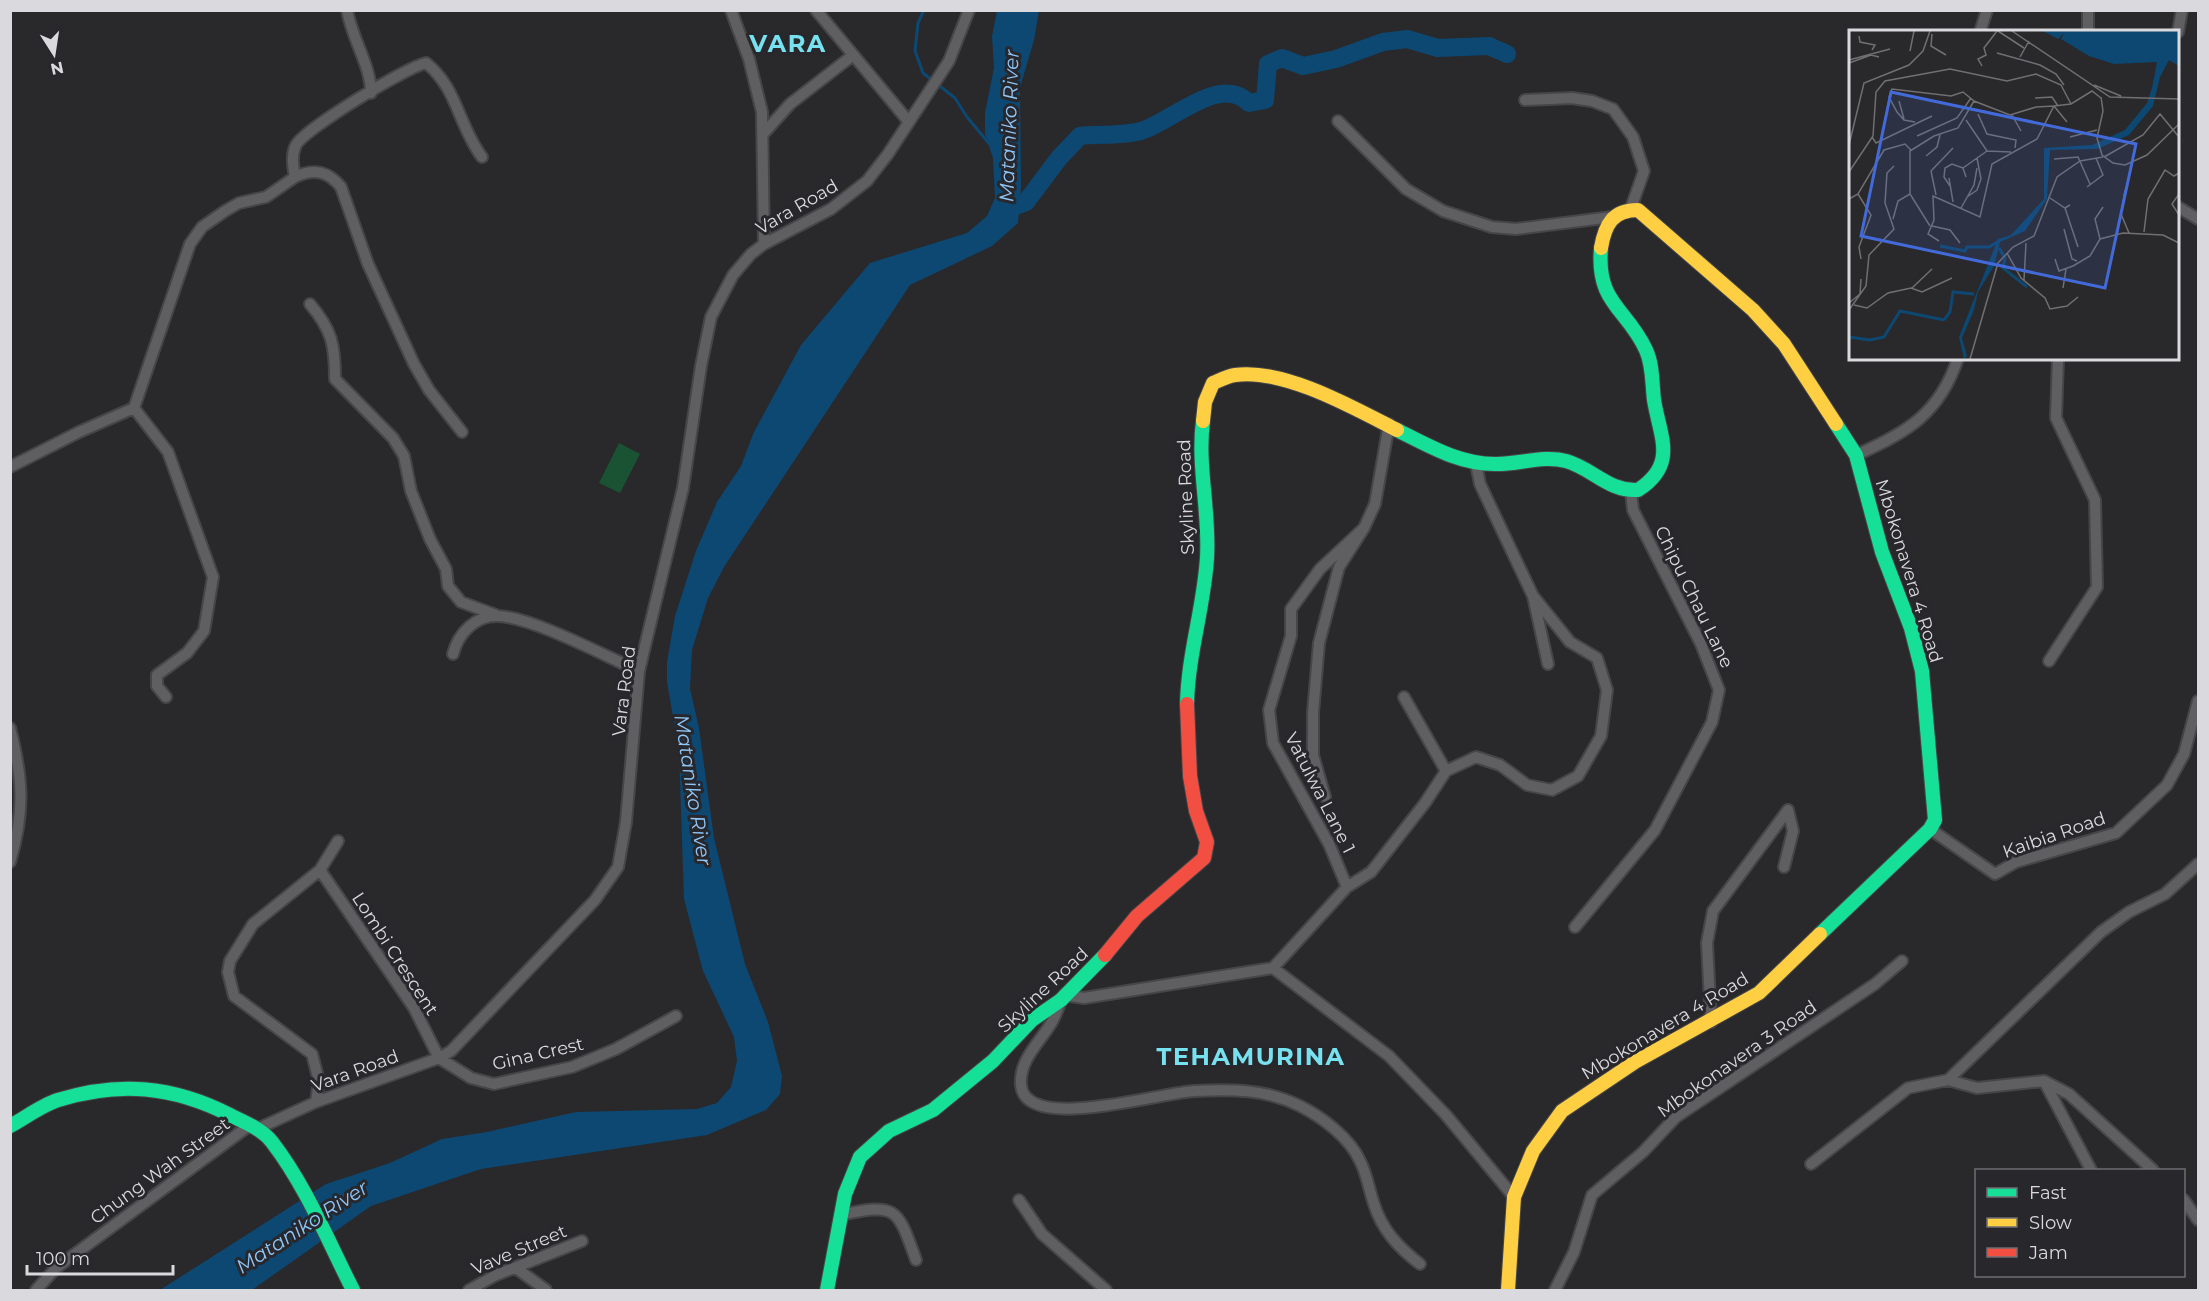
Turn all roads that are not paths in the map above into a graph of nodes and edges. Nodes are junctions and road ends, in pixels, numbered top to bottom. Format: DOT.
graph roads {
  1 [pos="347,10"];
  2 [pos="731,10"];
  3 [pos="816,10"];
  4 [pos="969,10"];
  5 [pos="1987,10"];
  6 [pos="2088,10"];
  7 [pos="2182,10"];
  8 [pos="1981,30"];
  9 [pos="2088,30"];
  10 [pos="2178,30"];
  11 [pos="852,56"];
  12 [pos="371,93"];
  13 [pos="1525,100"];
  14 [pos="1338,121"];
  15 [pos="909,122"];
  16 [pos="764,133"];
  17 [pos="482,157"];
  18 [pos="295,177"];
  19 [pos="1630,208"];
  20 [pos="2179,208"];
  21 [pos="1612,217"];
  22 [pos="2199,219"];
  23 [pos="764,244"];
  24 [pos="310,304"];
  25 [pos="1957,360"];
  26 [pos="2058,360"];
  27 [pos="134,408"];
  28 [pos="1389,424"];
  29 [pos="462,432"];
  30 [pos="1856,455"];
  31 [pos="1476,464"];
  32 [pos="10,467"];
  33 [pos="1631,492"];
  34 [pos="1364,528"];
  35 [pos="1533,596"];
  36 [pos="496,615"];
  37 [pos="453,654"];
  38 [pos="2049,661"];
  39 [pos="1548,664"];
  40 [pos="639,670"];
  41 [pos="166,697"];
  42 [pos="1404,697"];
  43 [pos="2199,701"];
  44 [pos="10,728"];
  45 [pos="1446,771"];
  46 [pos="1324,797"];
  47 [pos="1930,829"];
  48 [pos="338,841"];
  49 [pos="10,862"];
  50 [pos="2199,864"];
  51 [pos="1784,867"];
  52 [pos="320,870"];
  53 [pos="1347,887"];
  54 [pos="1575,927"];
  55 [pos="1902,961"];
  56 [pos="1273,968"];
  57 [pos="1063,998"];
  58 [pos="676,1016"];
  59 [pos="1711,1022"];
  60 [pos="439,1058"];
  61 [pos="1948,1080"];
  62 [pos="2044,1081"];
  63 [pos="316,1102"];
  64 [pos="10,1126"];
  65 [pos="254,1127"];
  66 [pos="1811,1164"];
  67 [pos="2090,1169"];
  68 [pos="2153,1169"];
  69 [pos="1515,1197"];
  70 [pos="1019,1200"];
  71 [pos="2185,1201"];
  72 [pos="840,1215"];
  73 [pos="2199,1220"];
  74 [pos="582,1241"];
  75 [pos="916,1260"];
  76 [pos="1420,1264"];
  77 [pos="516,1268"];
  78 [pos="36,1290"];
  79 [pos="353,1290"];
  80 [pos="469,1290"];
  81 [pos="546,1290"];
  82 [pos="827,1290"];
  83 [pos="1106,1290"];
  84 [pos="1508,1290"];
  85 [pos="1555,1290"];
  1 -- 12 [label="street"];
  2 -- 16 [label="street"];
  3 -- 11 [label="street"];
  4 -- 15 [label="street, Vara Road"];
  5 -- 8 [label="street"];
  6 -- 9 [label="street"];
  7 -- 10 [label="street"];
  11 -- 15 [label="street"];
  11 -- 16 [label="street"];
  12 -- 17 [label="street"];
  12 -- 18 [label="street"];
  13 -- 19 [label="street"];
  14 -- 21 [label="street"];
  15 -- 23 [label="street, Vara Road"];
  16 -- 23 [label="street"];
  18 -- 27 [label="street"];
  18 -- 29 [label="street"];
  19 -- 21 [label="street"];
  19 -- 30 [label="street, Mbokonavera 4 Road"];
  20 -- 22 [label="street"];
  21 -- 33 [label="street"];
  23 -- 40 [label="street, Vara Road"];
  24 -- 36 [label="street"];
  25 -- 30 [label="street"];
  26 -- 38 [label="street"];
  27 -- 32 [label="street"];
  27 -- 41 [label="street"];
  28 -- 31 [label="street, Skyline Road"];
  28 -- 34 [label="street"];
  28 -- 57 [label="street, Skyline Road"];
  30 -- 47 [label="street, Mbokonavera 4 Road"];
  31 -- 33 [label="street, Skyline Road"];
  31 -- 35 [label="street"];
  33 -- 54 [label="street, Chipu Chau Lane"];
  34 -- 46 [label="street"];
  34 -- 53 [label="street, Vatulwa Lane 1"];
  35 -- 39 [label="street"];
  35 -- 45 [label="street"];
  36 -- 37 [label="street"];
  36 -- 40 [label="street"];
  40 -- 60 [label="street, Vara Road"];
  42 -- 45 [label="street"];
  43 -- 47 [label="street, Kaibia Road"];
  44 -- 49 [label="street"];
  45 -- 53 [label="street"];
  47 -- 59 [label="street, Mbokonavera 4 Road"];
  48 -- 52 [label="street"];
  50 -- 61 [label="street"];
  51 -- 59 [label="street"];
  52 -- 60 [label="street, Lombi Crescent"];
  52 -- 63 [label="street"];
  53 -- 56 [label="street"];
  55 -- 85 [label="street, Mbokonavera 3 Road"];
  56 -- 57 [label="street"];
  56 -- 69 [label="street"];
  57 -- 72 [label="street, Skyline Road"];
  57 -- 76 [label="street"];
  58 -- 60 [label="street, Gina Crest"];
  59 -- 69 [label="street, Mbokonavera 4 Road"];
  60 -- 63 [label="street, Vara Road"];
  61 -- 62 [label="street"];
  61 -- 66 [label="street"];
  62 -- 67 [label="street"];
  62 -- 68 [label="street"];
  63 -- 65 [label="street, Vara Road"];
  64 -- 65 [label="street"];
  65 -- 78 [label="street, Chung Wah Street"];
  65 -- 79 [label="street"];
  69 -- 84 [label="street, Mbokonavera 4 Road"];
  70 -- 83 [label="street"];
  71 -- 73 [label="street"];
  72 -- 75 [label="street"];
  72 -- 82 [label="street, Skyline Road"];
  74 -- 77 [label="street, Vave Street"];
  77 -- 80 [label="street, Vave Street"];
  77 -- 81 [label="street"];
}
